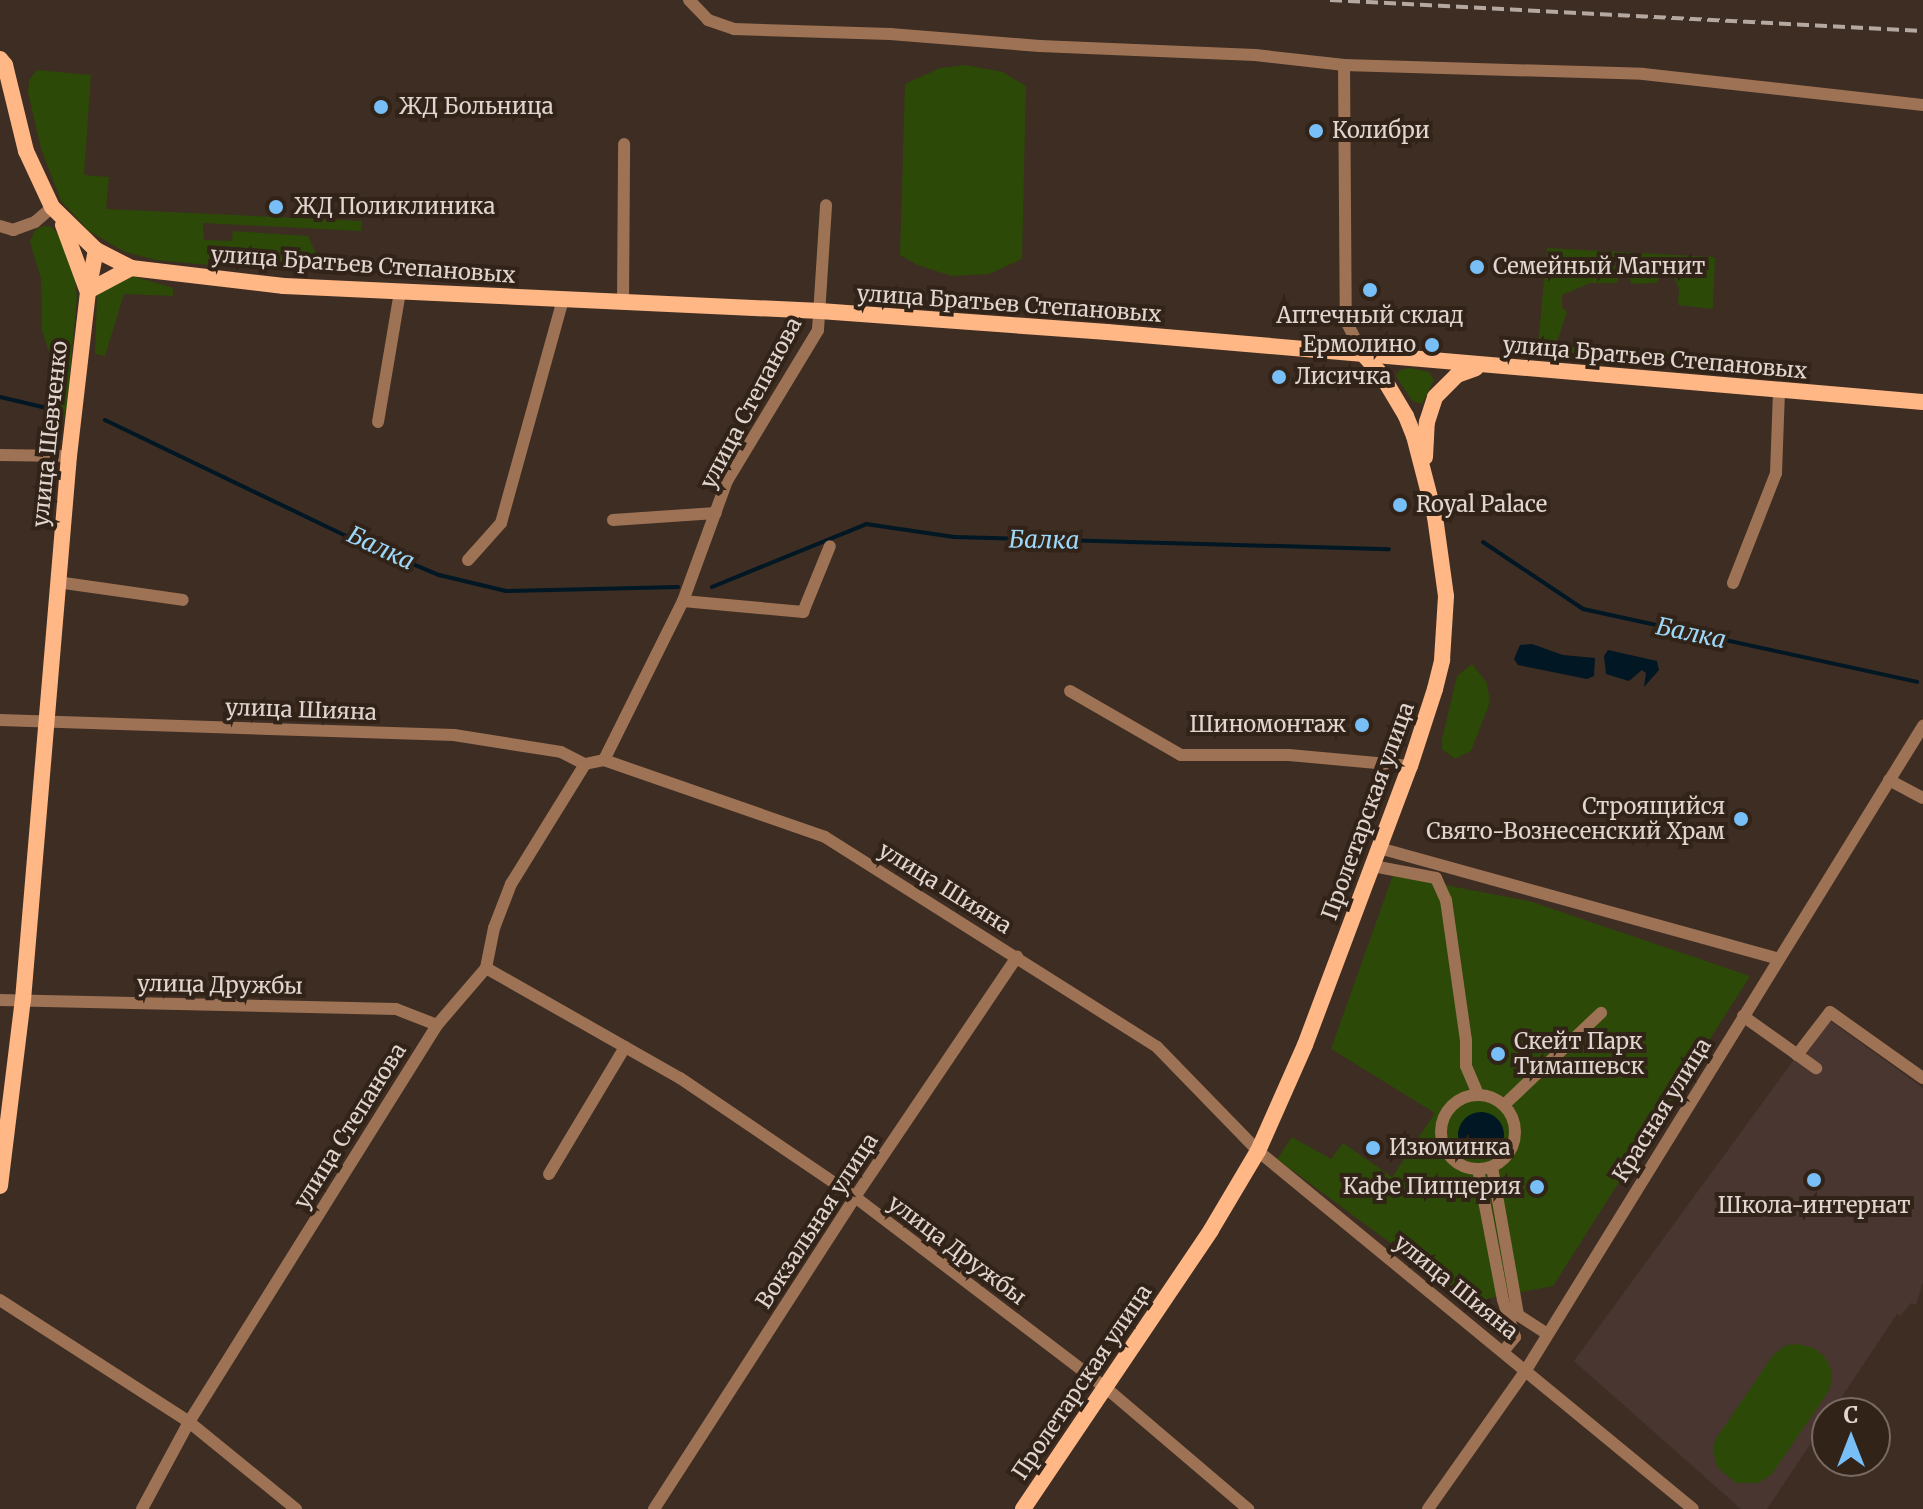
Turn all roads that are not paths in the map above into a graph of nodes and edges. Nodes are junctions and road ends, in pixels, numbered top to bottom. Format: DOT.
graph roads {
  1 [pos="689,0"];
  2 [pos="0,59"];
  3 [pos="1344,65"];
  4 [pos="1923,105"];
  5 [pos="624,144"];
  6 [pos="826,205"];
  7 [pos="55,210"];
  8 [pos="0,226"];
  9 [pos="96,250"];
  10 [pos="131,268"];
  11 [pos="88,291"];
  12 [pos="400,292"];
  13 [pos="563,300"];
  14 [pos="623,303"];
  15 [pos="820,311"];
  16 [pos="1362,353"];
  17 [pos="1480,366"];
  18 [pos="1779,390"];
  19 [pos="1923,402"];
  20 [pos="378,422"];
  21 [pos="0,455"];
  22 [pos="69,456"];
  23 [pos="1424,471"];
  24 [pos="716,513"];
  25 [pos="613,520"];
  26 [pos="830,546"];
  27 [pos="468,560"];
  28 [pos="57,582"];
  29 [pos="1733,583"];
  30 [pos="183,600"];
  31 [pos="683,601"];
  32 [pos="1070,691"];
  33 [pos="0,720"];
  34 [pos="44,721"];
  35 [pos="1923,726"];
  36 [pos="604,760"];
  37 [pos="585,764"];
  38 [pos="1410,766"];
  39 [pos="1889,780"];
  40 [pos="1923,798"];
  41 [pos="1379,848"];
  42 [pos="1373,866"];
  43 [pos="1017,957"];
  44 [pos="1778,959"];
  45 [pos="486,968"];
  46 [pos="0,1000"];
  47 [pos="23,1000"];
  48 [pos="1601,1013"];
  49 [pos="1743,1016"];
  50 [pos="437,1025"];
  51 [pos="625,1047"];
  52 [pos="1797,1055"];
  53 [pos="1816,1068"];
  54 [pos="1923,1078"];
  55 [pos="1478,1094"];
  56 [pos="1504,1105"];
  57 [pos="1258,1151"];
  58 [pos="1492,1167"];
  59 [pos="1478,1169"];
  60 [pos="549,1174"];
  61 [pos="0,1186"];
  62 [pos="855,1197"];
  63 [pos="0,1300"];
  64 [pos="1547,1334"];
  65 [pos="1503,1352"];
  66 [pos="1526,1370"];
  67 [pos="1106,1388"];
  68 [pos="189,1422"];
  69 [pos="142,1509"];
  70 [pos="296,1509"];
  71 [pos="654,1509"];
  72 [pos="1023,1509"];
  73 [pos="1248,1509"];
  74 [pos="1428,1509"];
  75 [pos="1693,1509"];
  1 -- 3 [label="street"];
  2 -- 7 [label="main road, улица Шевченко"];
  3 -- 4 [label="street"];
  3 -- 16 [label="street, Пролетарская улица"];
  5 -- 14 [label="street"];
  6 -- 15 [label="street, улица Степанова"];
  7 -- 8 [label="street"];
  7 -- 9 [label="main road, улица Братьев Степановых"];
  7 -- 11 [label="main road, улица Шевченко"];
  9 -- 10 [label="main road, улица Братьев Степановых"];
  9 -- 11 [label="main road, улица Шевченко"];
  10 -- 11 [label="main road"];
  10 -- 12 [label="main road, улица Братьев Степановых"];
  11 -- 22 [label="main road, улица Шевченко"];
  12 -- 13 [label="main road, улица Братьев Степановых"];
  12 -- 20 [label="street"];
  13 -- 14 [label="main road, улица Братьев Степановых"];
  13 -- 27 [label="street"];
  14 -- 15 [label="main road, улица Братьев Степановых"];
  15 -- 16 [label="main road, улица Братьев Степановых"];
  15 -- 24 [label="street, улица Степанова"];
  16 -- 17 [label="main road, улица Братьев Степановых"];
  16 -- 23 [label="main road, Пролетарская улица"];
  17 -- 18 [label="main road, улица Братьев Степановых"];
  17 -- 23 [label="main road"];
  18 -- 19 [label="main road, улица Братьев Степановых"];
  18 -- 29 [label="street"];
  21 -- 22 [label="street"];
  22 -- 28 [label="main road, улица Шевченко"];
  23 -- 38 [label="main road, Пролетарская улица"];
  24 -- 25 [label="street, улица Степанова"];
  24 -- 31 [label="street, улица Степанова"];
  26 -- 31 [label="street"];
  28 -- 30 [label="street"];
  28 -- 34 [label="main road, улица Шевченко"];
  31 -- 36 [label="street, улица Степанова"];
  32 -- 38 [label="street"];
  33 -- 34 [label="street, улица Шияна"];
  34 -- 37 [label="street, улица Шияна"];
  34 -- 47 [label="main road, улица Шевченко"];
  35 -- 39 [label="street, Красная улица"];
  36 -- 37 [label="street"];
  36 -- 43 [label="street, улица Шияна"];
  37 -- 45 [label="street, улица Степанова"];
  38 -- 41 [label="main road, Пролетарская улица"];
  39 -- 40 [label="street"];
  39 -- 44 [label="street, Красная улица"];
  41 -- 42 [label="main road, Пролетарская улица"];
  41 -- 44 [label="street"];
  42 -- 55 [label="street"];
  42 -- 57 [label="main road, Пролетарская улица"];
  43 -- 57 [label="street, улица Шияна"];
  43 -- 62 [label="street, Вокзальная улица"];
  44 -- 49 [label="street, Красная улица"];
  45 -- 50 [label="street, улица Степанова"];
  45 -- 51 [label="street, улица Дружбы"];
  46 -- 47 [label="street, улица Дружбы"];
  47 -- 50 [label="street, улица Дружбы"];
  47 -- 61 [label="main road, улица Шевченко"];
  48 -- 56 [label="street"];
  49 -- 52 [label="street"];
  49 -- 64 [label="street, Красная улица"];
  50 -- 68 [label="street, улица Степанова"];
  51 -- 60 [label="street"];
  51 -- 62 [label="street, улица Дружбы"];
  52 -- 53 [label="street"];
  52 -- 54 [label="street"];
  55 -- 56 [label="street"];
  55 -- 59 [label="street"];
  56 -- 58 [label="street"];
  57 -- 65 [label="street, улица Шияна"];
  57 -- 67 [label="main road, Пролетарская улица"];
  58 -- 59 [label="street"];
  58 -- 64 [label="street"];
  59 -- 65 [label="street"];
  62 -- 67 [label="street, улица Дружбы"];
  62 -- 71 [label="street, Вокзальная улица"];
  63 -- 68 [label="street"];
  64 -- 66 [label="street, Красная улица"];
  65 -- 66 [label="street, улица Шияна"];
  66 -- 74 [label="street, Красная улица"];
  66 -- 75 [label="street, улица Шияна"];
  67 -- 72 [label="main road, Пролетарская улица"];
  67 -- 73 [label="street, улица Дружбы"];
  68 -- 69 [label="street, улица Степанова"];
  68 -- 70 [label="street"];
}
